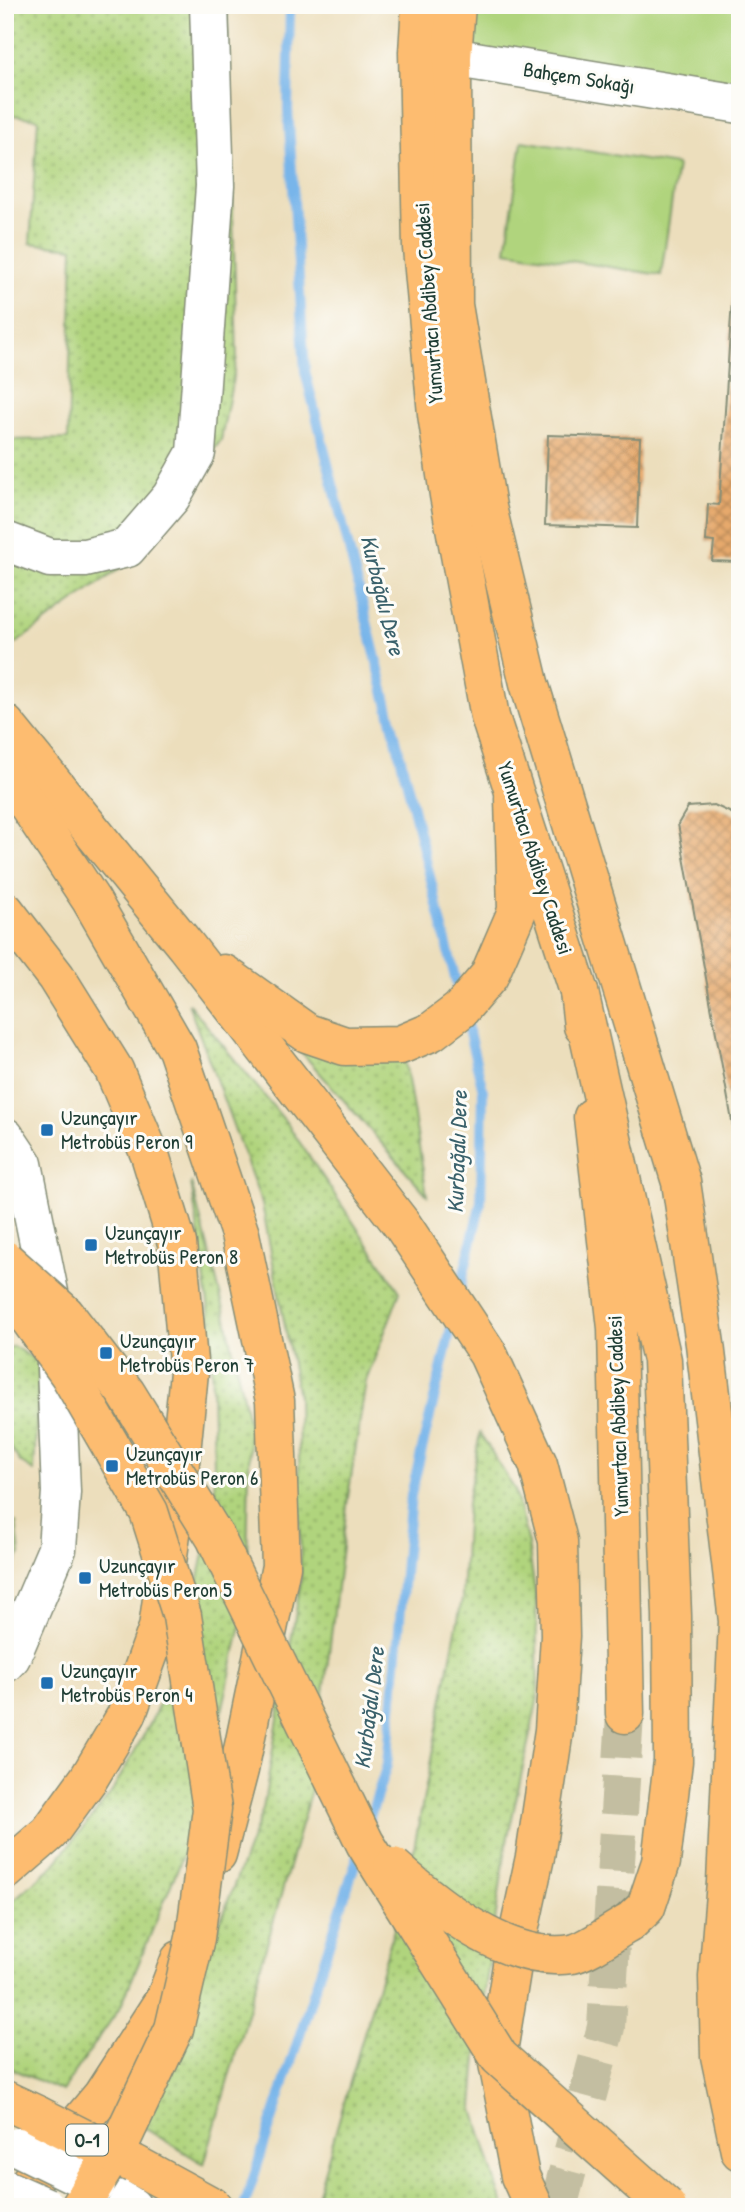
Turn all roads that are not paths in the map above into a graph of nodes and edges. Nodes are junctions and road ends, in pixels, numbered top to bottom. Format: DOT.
graph roads {
  1 [pos="209,5"];
  2 [pos="421,5"];
  3 [pos="456,5"];
  4 [pos="435,55"];
  5 [pos="740,104"];
  6 [pos="5,541"];
  7 [pos="5,724"];
  8 [pos="5,776"];
  9 [pos="514,798"];
  10 [pos="5,911"];
  11 [pos="186,946"];
  12 [pos="579,992"];
  13 [pos="5,1137"];
  14 [pos="5,1260"];
  15 [pos="5,1285"];
  16 [pos="738,1652"];
  17 [pos="5,1663"];
  18 [pos="625,1714"];
  19 [pos="365,1843"];
  20 [pos="5,1871"];
  21 [pos="16,2126"];
  22 [pos="740,2151"];
  23 [pos="5,2189"];
  24 [pos="88,2196"];
  25 [pos="9,2207"];
  26 [pos="46,2207"];
  27 [pos="132,2207"];
  28 [pos="213,2207"];
  29 [pos="534,2207"];
  30 [pos="667,2207"];
  1 -- 6 [label="street"];
  2 -- 4 [label="main road, Yumurtacı Abdibey Caddesi"];
  3 -- 4 [label="main road"];
  4 -- 5 [label="street, Bahçem Sokağı"];
  4 -- 9 [label="main road, Yumurtacı Abdibey Caddesi"];
  4 -- 16 [label="main road"];
  7 -- 11 [label="main road"];
  8 -- 25 [label="main road"];
  9 -- 11 [label="main road"];
  9 -- 12 [label="main road, Yumurtacı Abdibey Caddesi"];
  10 -- 20 [label="main road"];
  11 -- 29 [label="main road"];
  12 -- 18 [label="main road, Yumurtacı Abdibey Caddesi"];
  12 -- 19 [label="main road, bridge"];
  13 -- 17 [label="street"];
  14 -- 19 [label="main road, bridge"];
  15 -- 24 [label="main road, bridge"];
  16 -- 22 [label="main road"];
  19 -- 30 [label="main road, bridge"];
  21 -- 24 [label="street, bridge"];
  21 -- 28 [label="main road, O-1, bridge"];
  23 -- 26 [label="street, bridge"];
  24 -- 27 [label="street"];
}
